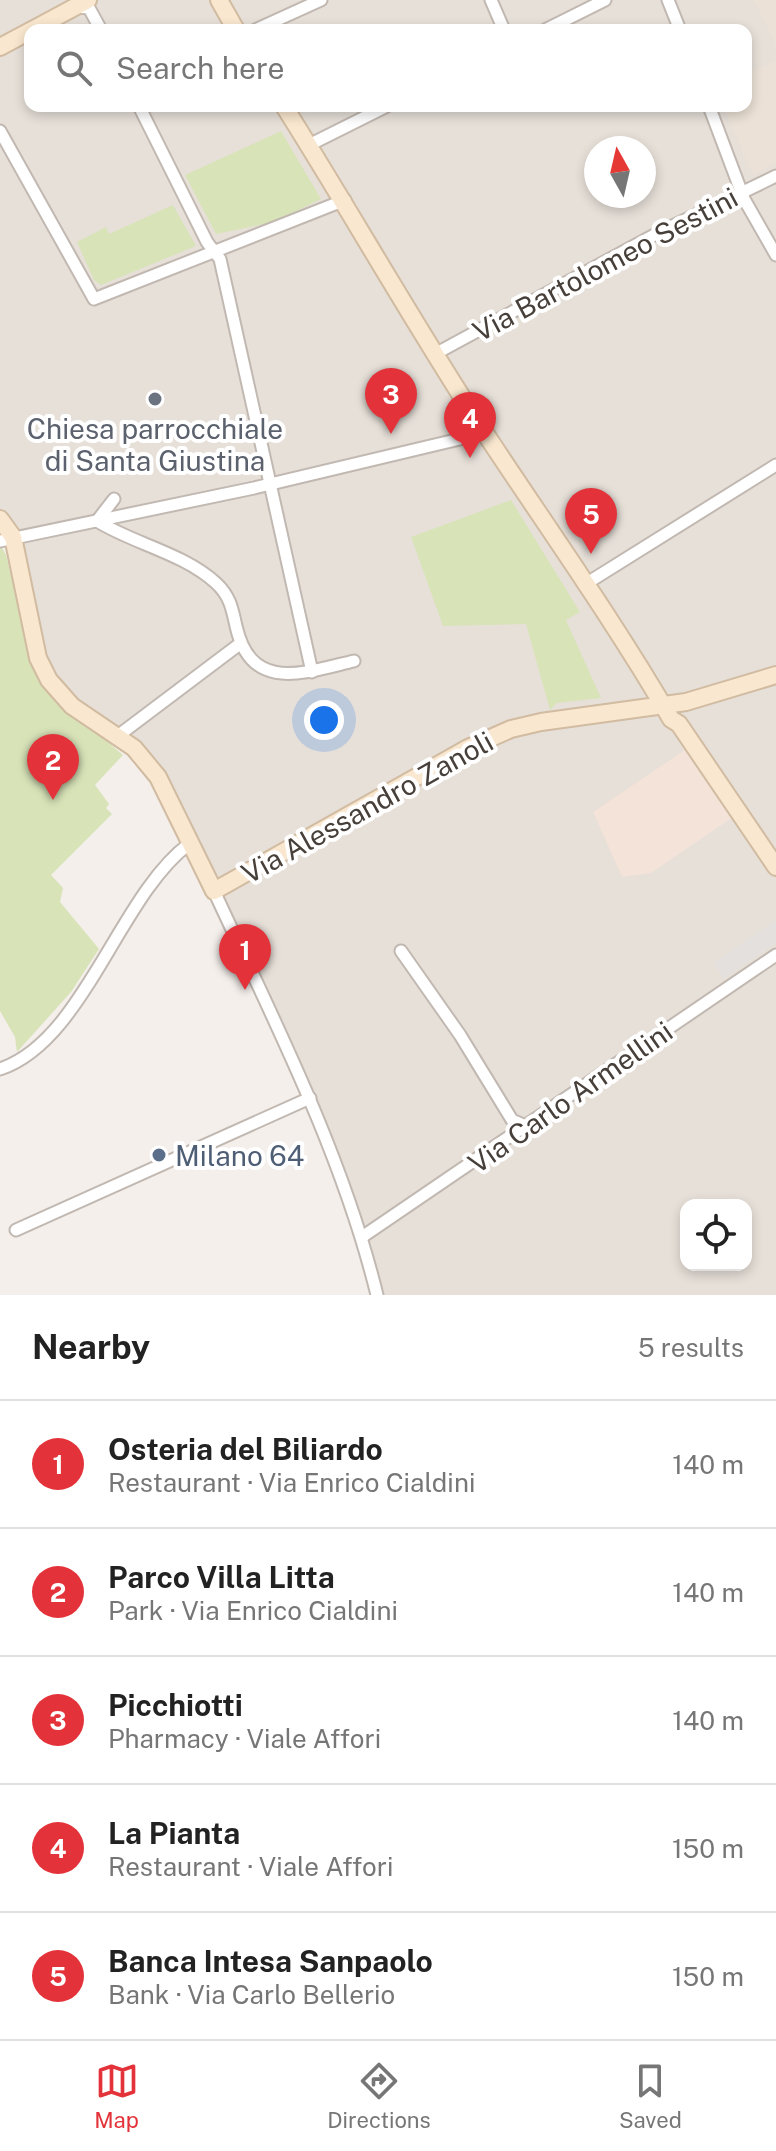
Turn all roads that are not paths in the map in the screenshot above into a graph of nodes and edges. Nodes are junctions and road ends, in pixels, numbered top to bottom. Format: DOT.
graph roads {
  1 [pos="219,0"];
  2 [pos="321,0"];
  3 [pos="491,0"];
  4 [pos="605,0"];
  5 [pos="668,0"];
  6 [pos="82,4"];
  7 [pos="44,24"];
  8 [pos="98,24"];
  9 [pos="233,24"];
  10 [pos="268,24"];
  11 [pos="501,24"];
  12 [pos="557,24"];
  13 [pos="678,24"];
  14 [pos="24,35"];
  15 [pos="0,47"];
  16 [pos="142,112"];
  17 [pos="288,112"];
  18 [pos="375,112"];
  19 [pos="711,112"];
  20 [pos="0,131"];
  21 [pos="309,145"];
  22 [pos="776,176"];
  23 [pos="741,193"];
  24 [pos="345,200"];
  25 [pos="213,251"];
  26 [pos="776,255"];
  27 [pos="435,354"];
  28 [pos="485,433"];
  29 [pos="776,465"];
  30 [pos="265,480"];
  31 [pos="114,499"];
  32 [pos="0,519"];
  33 [pos="97,521"];
  34 [pos="6,539"];
  35 [pos="584,585"];
  36 [pos="241,643"];
  37 [pos="354,661"];
  38 [pos="312,672"];
  39 [pos="776,675"];
  40 [pos="664,706"];
  41 [pos="115,738"];
  42 [pos="189,844"];
  43 [pos="776,867"];
  44 [pos="214,891"];
  45 [pos="401,951"];
  46 [pos="776,955"];
  47 [pos="0,1069"];
  48 [pos="310,1098"];
  49 [pos="528,1127"];
  50 [pos="16,1230"];
  51 [pos="362,1237"];
  52 [pos="377,1295"];
  1 -- 9 [label="street"];
  2 -- 10 [label="street"];
  3 -- 11 [label="street"];
  4 -- 12 [label="street"];
  5 -- 13 [label="street"];
  6 -- 7 [label="street"];
  6 -- 8 [label="street"];
  14 -- 15 [label="street"];
  16 -- 25 [label="street"];
  17 -- 21 [label="street"];
  18 -- 21 [label="street"];
  19 -- 23 [label="street"];
  20 -- 25 [label="street"];
  21 -- 24 [label="street"];
  22 -- 23 [label="street, Via Bartolomeo Sestini"];
  23 -- 26 [label="street"];
  23 -- 27 [label="street, Via Bartolomeo Sestini"];
  24 -- 25 [label="street"];
  24 -- 27 [label="street"];
  25 -- 30 [label="street"];
  27 -- 28 [label="street"];
  28 -- 30 [label="street"];
  28 -- 35 [label="street"];
  29 -- 35 [label="street"];
  30 -- 33 [label="street"];
  30 -- 38 [label="street"];
  31 -- 33 [label="street"];
  32 -- 34 [label="street"];
  33 -- 34 [label="street"];
  33 -- 36 [label="street"];
  34 -- 41 [label="street"];
  35 -- 40 [label="street"];
  36 -- 38 [label="street"];
  36 -- 41 [label="street"];
  37 -- 38 [label="street"];
  39 -- 40 [label="street, Via Alessandro Zanoli"];
  40 -- 43 [label="street"];
  40 -- 44 [label="street, Via Alessandro Zanoli"];
  41 -- 42 [label="street"];
  42 -- 44 [label="street"];
  42 -- 47 [label="street"];
  44 -- 48 [label="street"];
  45 -- 49 [label="street"];
  46 -- 49 [label="street, Via Carlo Armellini"];
  48 -- 50 [label="street"];
  48 -- 51 [label="street"];
  49 -- 51 [label="street, Via Carlo Armellini"];
  51 -- 52 [label="street"];
}
